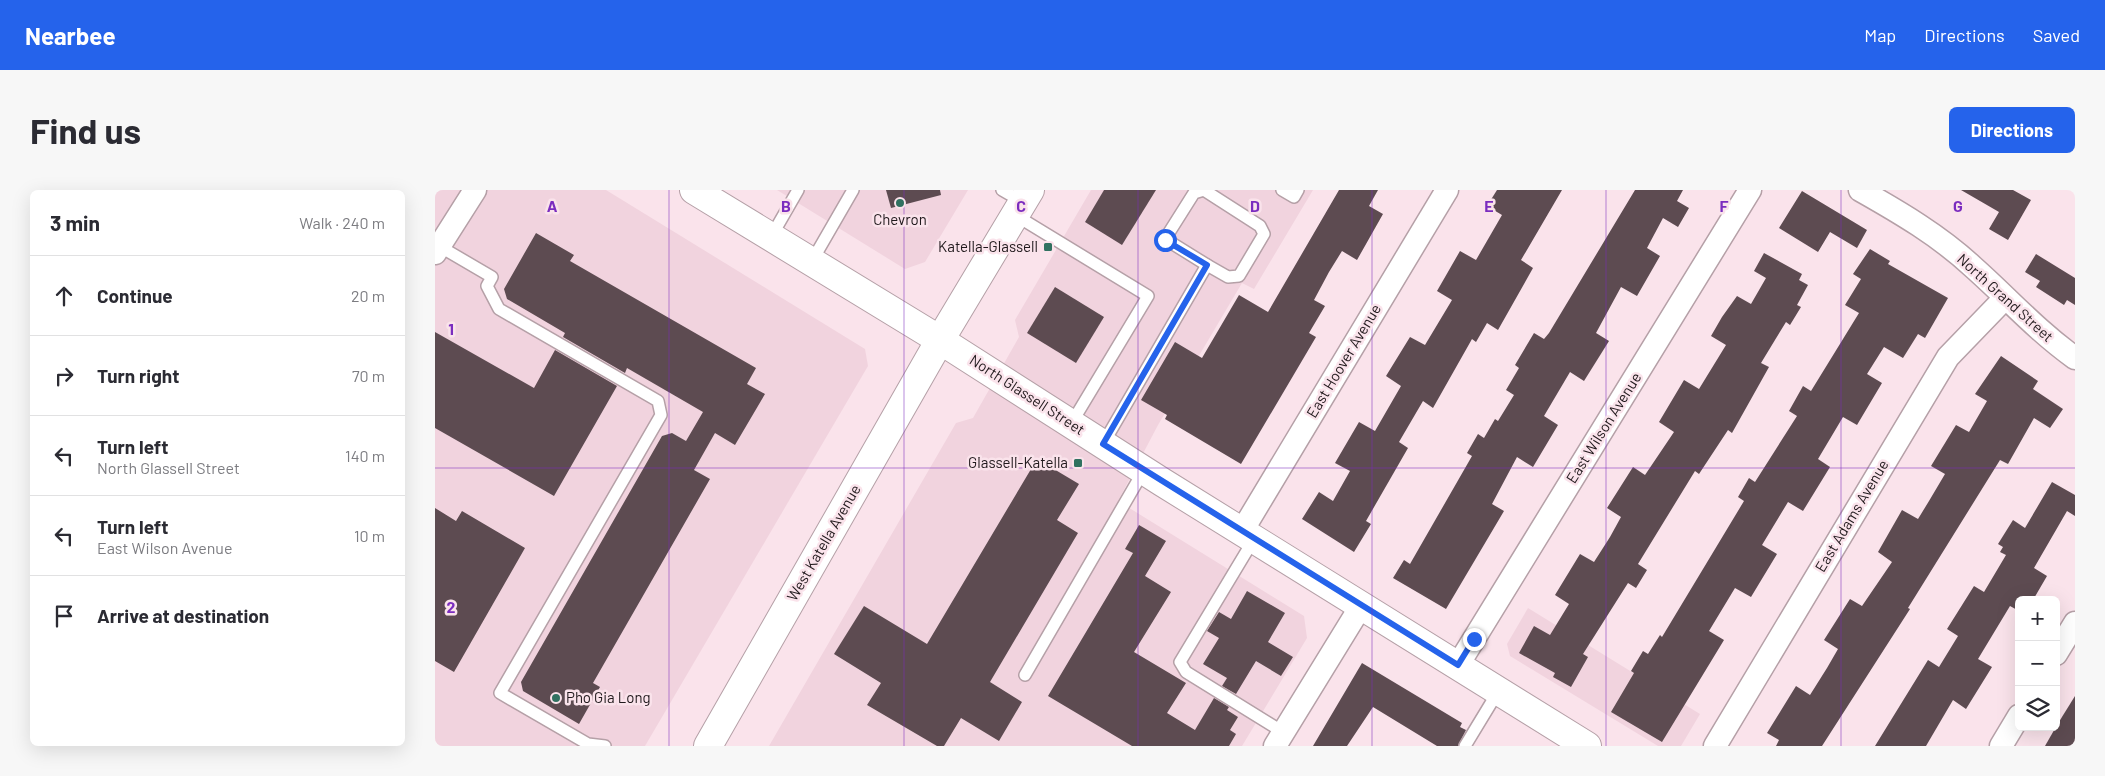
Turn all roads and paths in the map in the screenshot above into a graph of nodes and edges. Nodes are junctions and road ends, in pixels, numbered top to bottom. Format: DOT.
graph roads {
  1 [pos="475,190"];
  2 [pos="694,190"];
  3 [pos="798,190"];
  4 [pos="853,190"];
  5 [pos="1282,190"];
  6 [pos="1298,190"];
  7 [pos="1447,190"];
  8 [pos="1750,190"];
  9 [pos="1860,190"];
  10 [pos="1201,191"];
  11 [pos="1017,199"];
  12 [pos="771,237"];
  13 [pos="437,250"];
  14 [pos="811,261"];
  15 [pos="1207,265"];
  16 [pos="2005,298"];
  17 [pos="940,340"];
  18 [pos="2075,358"];
  19 [pos="1071,424"];
  20 [pos="1103,444"];
  21 [pos="1144,470"];
  22 [pos="1248,535"];
  23 [pos="1361,606"];
  24 [pos="1458,665"];
  25 [pos="1025,675"];
  26 [pos="1499,690"];
  27 [pos="2015,723"];
  28 [pos="1279,739"];
  29 [pos="605,746"];
  30 [pos="708,746"];
  31 [pos="1465,746"];
  32 [pos="1587,746"];
  33 [pos="1715,746"];
  34 [pos="2001,746"];
  1 -- 13 [label="street"];
  2 -- 12 [label="main road, North Glassell Street"];
  3 -- 12 [label="lane"];
  4 -- 14 [label="lane"];
  5 -- 6 [label="lane"];
  7 -- 22 [label="street, East Hoover Avenue"];
  8 -- 24 [label="street, East Wilson Avenue"];
  9 -- 16 [label="street, North Grand Street"];
  10 -- 15 [label="lane"];
  10 -- 15 [label="lane"];
  11 -- 17 [label="main road, West Katella Avenue"];
  11 -- 19 [label="lane"];
  12 -- 14 [label="main road, North Glassell Street"];
  13 -- 29 [label="lane"];
  14 -- 17 [label="main road, North Glassell Street"];
  15 -- 20 [label="lane"];
  16 -- 18 [label="street, North Grand Street"];
  16 -- 33 [label="street, East Adams Avenue"];
  17 -- 19 [label="main road, North Glassell Street"];
  17 -- 30 [label="main road, West Katella Avenue"];
  19 -- 20 [label="main road, North Glassell Street"];
  20 -- 21 [label="main road, North Glassell Street"];
  21 -- 22 [label="main road, North Glassell Street"];
  21 -- 25 [label="lane"];
  22 -- 23 [label="main road, North Glassell Street"];
  22 -- 28 [label="lane"];
  23 -- 24 [label="main road, North Glassell Street"];
  23 -- 28 [label="street"];
  24 -- 26 [label="main road, North Glassell Street"];
  26 -- 31 [label="lane"];
  26 -- 32 [label="main road, North Glassell Street"];
  27 -- 34 [label="street"];
}
